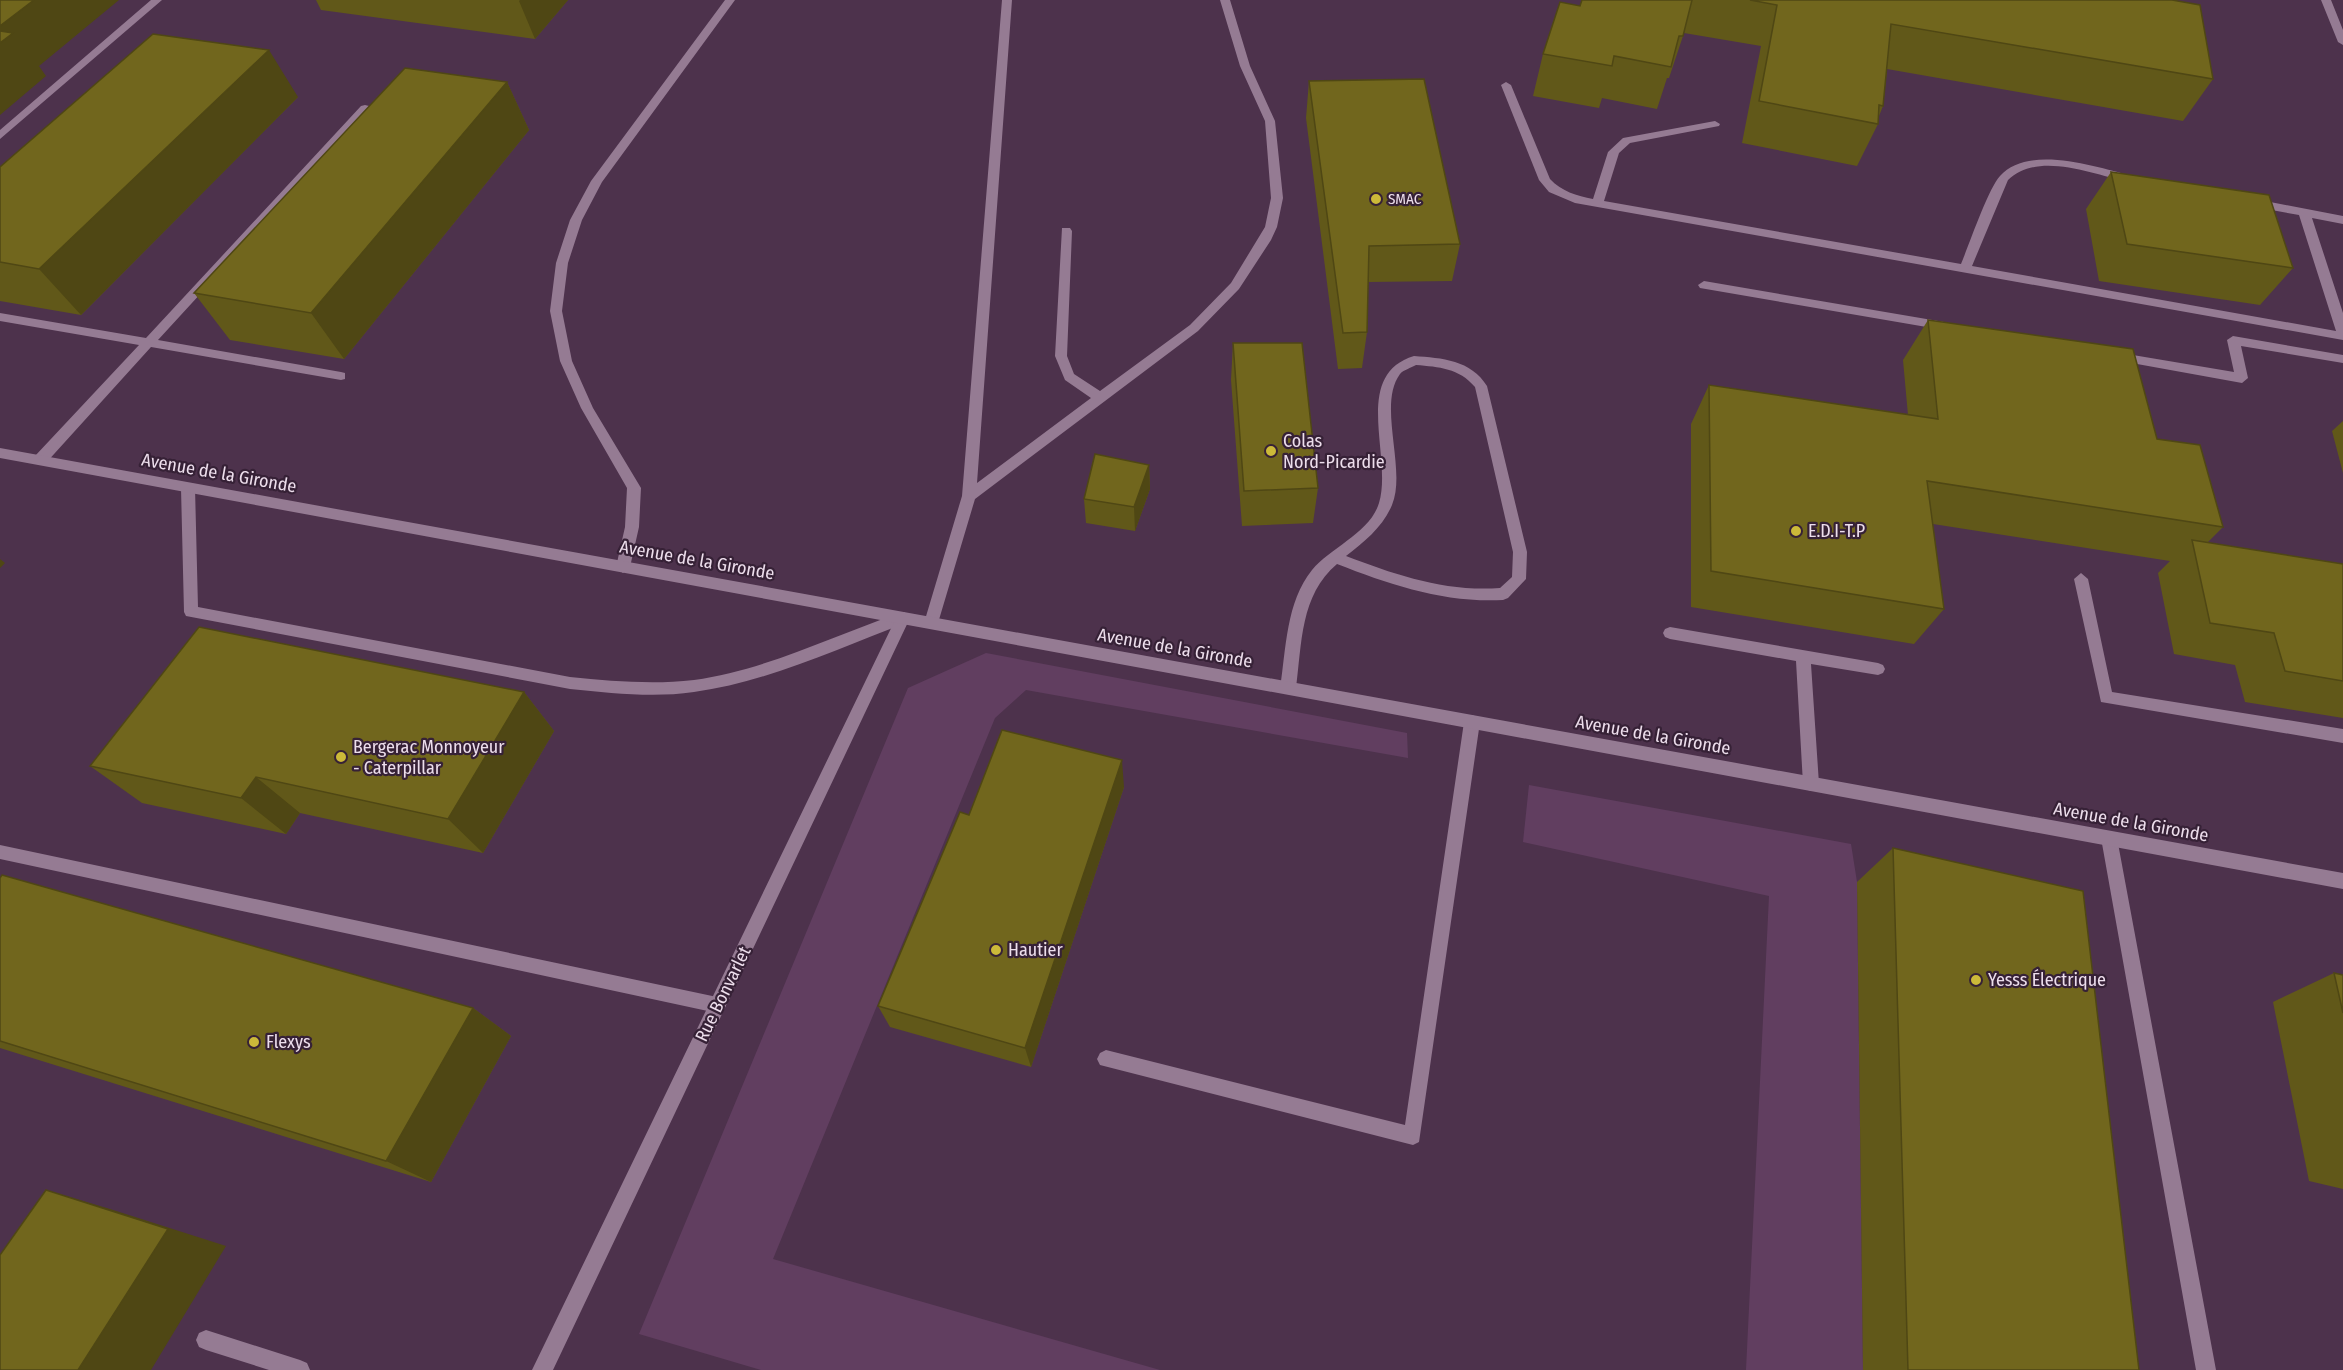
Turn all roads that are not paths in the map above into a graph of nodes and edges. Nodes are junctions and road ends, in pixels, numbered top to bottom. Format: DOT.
graph roads {
  1 [pos="156,0"];
  2 [pos="730,0"];
  3 [pos="1007,0"];
  4 [pos="1226,0"];
  5 [pos="2326,0"];
  6 [pos="2343,42"];
  7 [pos="1506,85"];
  8 [pos="365,108"];
  9 [pos="1715,124"];
  10 [pos="0,136"];
  11 [pos="2145,182"];
  12 [pos="2247,201"];
  13 [pos="1597,204"];
  14 [pos="2304,212"];
  15 [pos="2343,220"];
  16 [pos="1066,231"];
  17 [pos="1965,269"];
  18 [pos="1704,285"];
  19 [pos="0,317"];
  20 [pos="1961,329"];
  21 [pos="2343,332"];
  22 [pos="2343,336"];
  23 [pos="148,343"];
  24 [pos="2102,354"];
  25 [pos="2343,359"];
  26 [pos="341,376"];
  27 [pos="1101,398"];
  28 [pos="0,453"];
  29 [pos="40,460"];
  30 [pos="188,488"];
  31 [pos="969,496"];
  32 [pos="1335,557"];
  33 [pos="623,567"];
  34 [pos="2081,579"];
  35 [pos="903,618"];
  36 [pos="931,623"];
  37 [pos="1670,633"];
  38 [pos="1803,656"];
  39 [pos="1878,669"];
  40 [pos="1288,688"];
  41 [pos="1472,722"];
  42 [pos="2343,736"];
  43 [pos="1811,784"];
  44 [pos="2109,838"];
  45 [pos="0,852"];
  46 [pos="2343,881"];
  47 [pos="717,1005"];
  48 [pos="1106,1059"];
  49 [pos="206,1340"];
  50 [pos="300,1370"];
  51 [pos="542,1370"];
  52 [pos="2206,1370"];
  1 -- 10 [label="street"];
  2 -- 33 [label="street"];
  3 -- 31 [label="street"];
  4 -- 27 [label="street"];
  5 -- 6 [label="street"];
  7 -- 13 [label="street"];
  8 -- 23 [label="street"];
  9 -- 13 [label="street"];
  11 -- 17 [label="street"];
  12 -- 14 [label="street"];
  13 -- 17 [label="street"];
  14 -- 15 [label="street"];
  14 -- 21 [label="street"];
  16 -- 27 [label="street"];
  17 -- 22 [label="street"];
  18 -- 20 [label="street"];
  19 -- 23 [label="street"];
  23 -- 26 [label="street"];
  23 -- 29 [label="street"];
  24 -- 25 [label="street"];
  27 -- 31 [label="street"];
  28 -- 29 [label="street, Avenue de la Gironde"];
  29 -- 30 [label="street, Avenue de la Gironde"];
  30 -- 33 [label="street, Avenue de la Gironde"];
  30 -- 35 [label="street"];
  31 -- 36 [label="street"];
  32 -- 32 [label="street"];
  32 -- 40 [label="street"];
  33 -- 35 [label="street, Avenue de la Gironde"];
  34 -- 42 [label="street"];
  35 -- 36 [label="street, Avenue de la Gironde"];
  35 -- 47 [label="street, Rue Bonvarlet"];
  36 -- 40 [label="street, Avenue de la Gironde"];
  37 -- 38 [label="street"];
  38 -- 39 [label="street"];
  38 -- 43 [label="street"];
  40 -- 41 [label="street, Avenue de la Gironde"];
  41 -- 43 [label="street, Avenue de la Gironde"];
  41 -- 48 [label="street"];
  43 -- 44 [label="street, Avenue de la Gironde"];
  44 -- 46 [label="street, Avenue de la Gironde"];
  44 -- 52 [label="street"];
  45 -- 47 [label="street"];
  47 -- 51 [label="street, Rue Bonvarlet"];
  49 -- 50 [label="street"];
}
